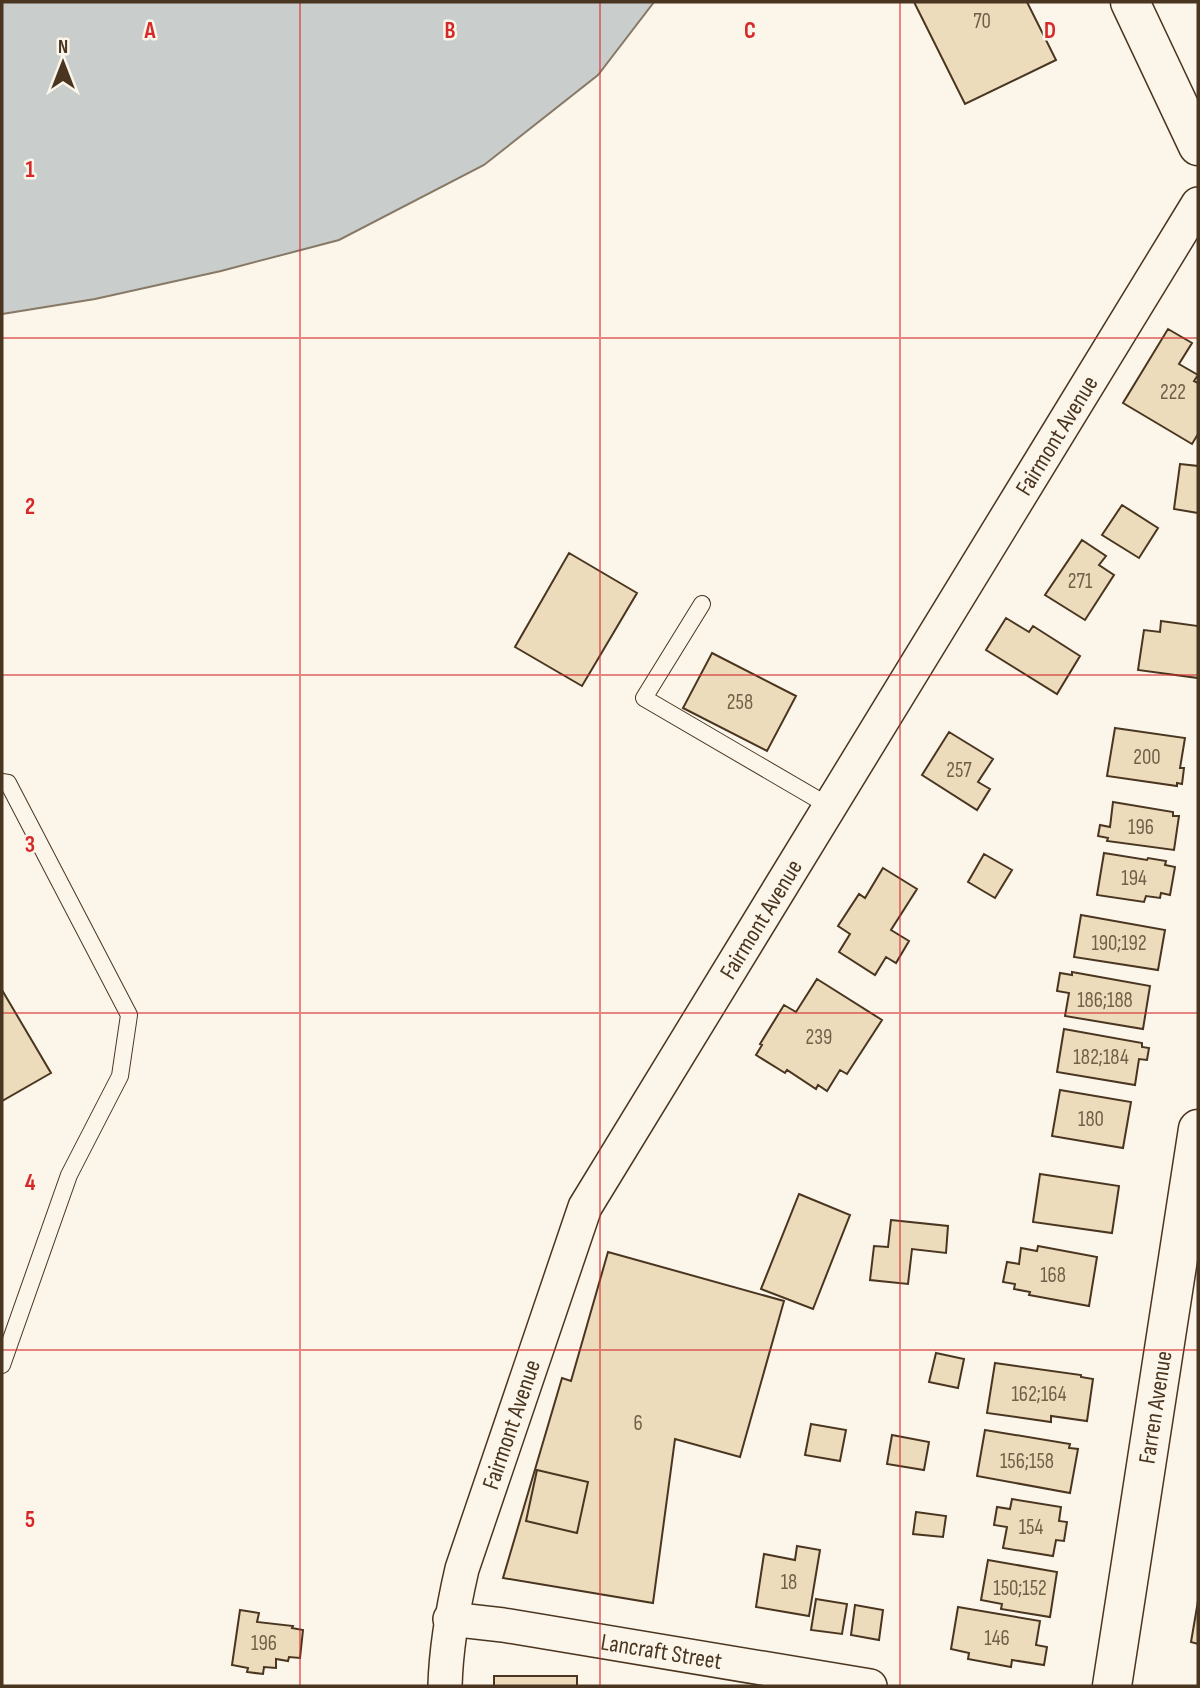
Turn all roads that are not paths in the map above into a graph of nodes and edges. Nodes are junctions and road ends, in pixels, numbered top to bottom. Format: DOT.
graph roads {
  1 [pos="1130,2"];
  2 [pos="1198,146"];
  3 [pos="1198,204"];
  4 [pos="702,604"];
  5 [pos="2,782"];
  6 [pos="829,807"];
  7 [pos="1198,1129"];
  8 [pos="2,1365"];
  9 [pos="450,1619"];
  10 [pos="445,1686"];
  11 [pos="870,1686"];
  12 [pos="1112,1686"];
  1 -- 2 [label="main road"];
  3 -- 6 [label="street, Fairmont Avenue"];
  4 -- 6 [label="lane"];
  5 -- 8 [label="lane"];
  6 -- 9 [label="street, Fairmont Avenue"];
  7 -- 12 [label="main road, Farren Avenue"];
  9 -- 10 [label="street, Fairmont Avenue"];
  9 -- 11 [label="street, Lancraft Street"];
}
